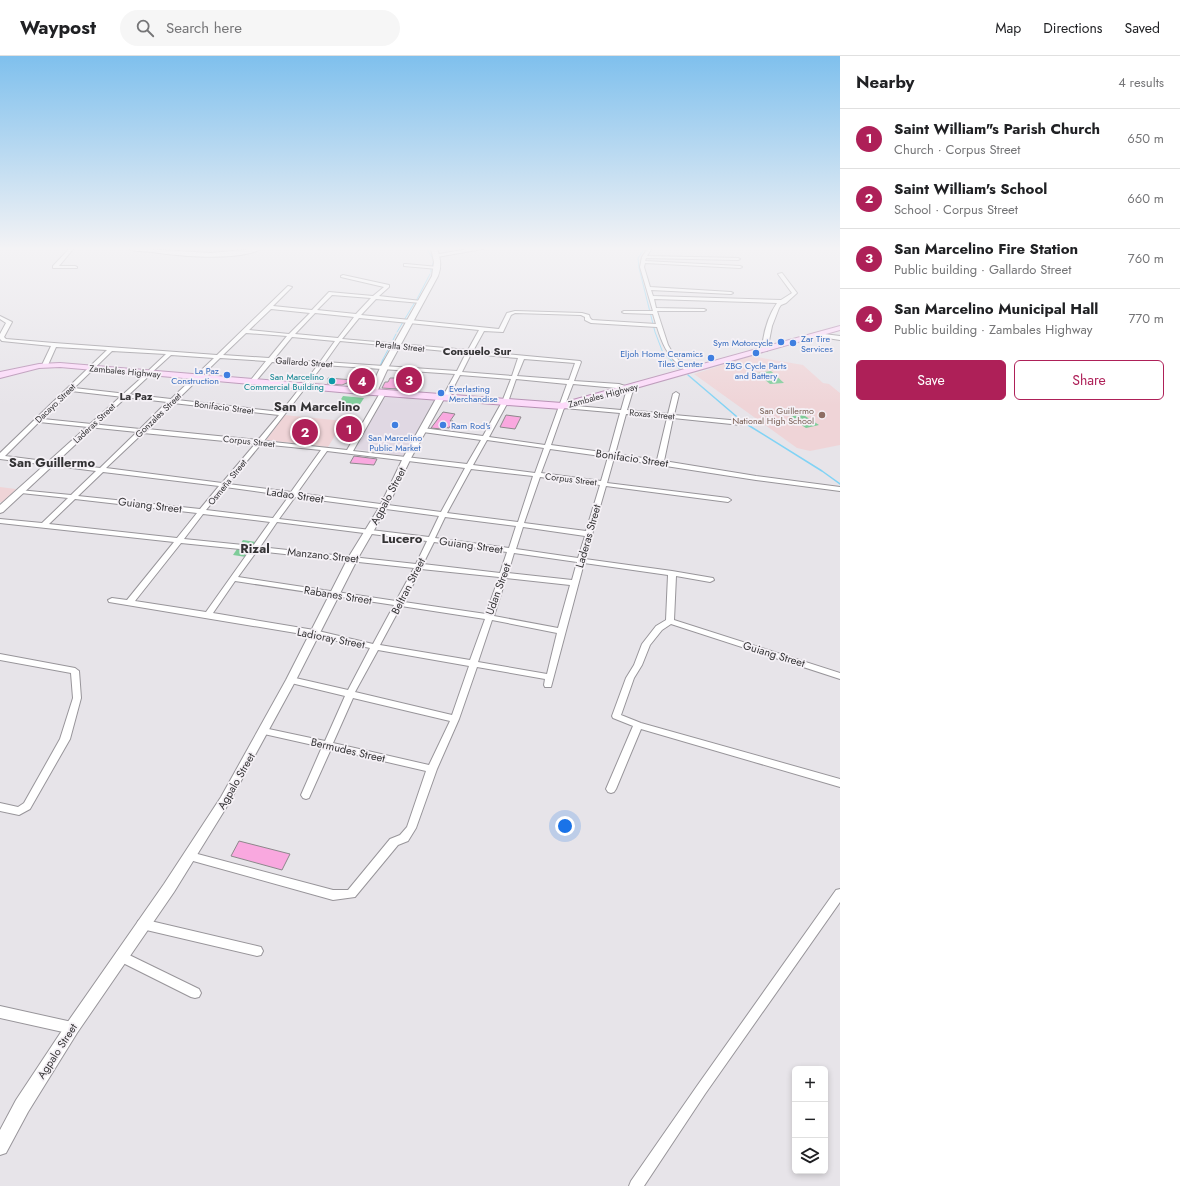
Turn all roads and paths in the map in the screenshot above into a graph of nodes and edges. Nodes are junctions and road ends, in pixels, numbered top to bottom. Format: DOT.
graph roads {
  1 [pos="276,301"];
  2 [pos="324,301"];
  3 [pos="371,301"];
  4 [pos="405,301"];
  5 [pos="651,301"];
  6 [pos="750,301"];
  7 [pos="420,302"];
  8 [pos="784,302"];
  9 [pos="270,307"];
  10 [pos="704,310"];
  11 [pos="314,311"];
  12 [pos="624,312"];
  13 [pos="653,312"];
  14 [pos="358,316"];
  15 [pos="0,317"];
  16 [pos="409,321"];
  17 [pos="657,325"];
  18 [pos="840,328"];
  19 [pos="482,329"];
  20 [pos="245,331"];
  21 [pos="291,335"];
  22 [pos="816,335"];
  23 [pos="840,338"];
  24 [pos="340,340"];
  25 [pos="54,345"];
  26 [pos="396,346"];
  27 [pos="111,349"];
  28 [pos="765,350"];
  29 [pos="170,353"];
  30 [pos="468,353"];
  31 [pos="219,356"];
  32 [pos="521,358"];
  33 [pos="269,360"];
  34 [pos="578,362"];
  35 [pos="321,364"];
  36 [pos="45,366"];
  37 [pos="93,368"];
  38 [pos="384,368"];
  39 [pos="689,371"];
  40 [pos="149,373"];
  41 [pos="458,373"];
  42 [pos="0,375"];
  43 [pos="198,377"];
  44 [pos="514,378"];
  45 [pos="252,382"];
  46 [pos="570,382"];
  47 [pos="306,386"];
  48 [pos="375,388"];
  49 [pos="628,388"];
  50 [pos="69,389"];
  51 [pos="383,392"];
  52 [pos="676,394"];
  53 [pos="124,395"];
  54 [pos="443,397"];
  55 [pos="172,401"];
  56 [pos="505,402"];
  57 [pos="562,406"];
  58 [pos="624,412"];
  59 [pos="282,414"];
  60 [pos="671,416"];
  61 [pos="37,420"];
  62 [pos="741,424"];
  63 [pos="91,426"];
  64 [pos="423,430"];
  65 [pos="142,431"];
  66 [pos="485,438"];
  67 [pos="260,442"];
  68 [pos="548,447"];
  69 [pos="325,449"];
  70 [pos="350,452"];
  71 [pos="611,455"];
  72 [pos="0,457"];
  73 [pos="407,458"];
  74 [pos="660,462"];
  75 [pos="50,463"];
  76 [pos="470,467"];
  77 [pos="102,470"];
  78 [pos="537,475"];
  79 [pos="603,483"];
  80 [pos="224,485"];
  81 [pos="840,488"];
  82 [pos="20,491"];
  83 [pos="292,495"];
  84 [pos="74,496"];
  85 [pos="728,500"];
  86 [pos="384,506"];
  87 [pos="0,510"];
  88 [pos="202,512"];
  89 [pos="443,514"];
  90 [pos="275,520"];
  91 [pos="0,521"];
  92 [pos="521,525"];
  93 [pos="43,526"];
  94 [pos="369,531"];
  95 [pos="589,534"];
  96 [pos="432,539"];
  97 [pos="179,540"];
  98 [pos="255,548"];
  99 [pos="512,550"];
  100 [pos="352,558"];
  101 [pos="582,560"];
  102 [pos="419,566"];
  103 [pos="672,573"];
  104 [pos="503,575"];
  105 [pos="234,579"];
  106 [pos="710,580"];
  107 [pos="575,583"];
  108 [pos="334,595"];
  109 [pos="112,600"];
  110 [pos="129,602"];
  111 [pos="399,604"];
  112 [pos="208,615"];
  113 [pos="488,617"];
  114 [pos="670,621"];
  115 [pos="561,631"];
  116 [pos="314,633"];
  117 [pos="376,647"];
  118 [pos="0,657"];
  119 [pos="473,663"];
  120 [pos="840,676"];
  121 [pos="291,680"];
  122 [pos="549,681"];
  123 [pos="350,694"];
  124 [pos="455,719"];
  125 [pos="638,725"];
  126 [pos="264,731"];
  127 [pos="327,745"];
  128 [pos="432,769"];
  129 [pos="840,783"];
  130 [pos="611,789"];
  131 [pos="306,795"];
  132 [pos="0,807"];
  133 [pos="190,856"];
  134 [pos="840,893"];
  135 [pos="142,924"];
  136 [pos="256,951"];
  137 [pos="121,956"];
  138 [pos="194,994"];
  139 [pos="0,1012"];
  140 [pos="72,1028"];
  141 [pos="0,1148"];
  142 [pos="636,1186"];
  1 -- 9 [label="street, Gonzales Street"];
  2 -- 11 [label="street"];
  3 -- 14 [label="street, Osmeña Street"];
  4 -- 7 [label="street"];
  5 -- 13 [label="street"];
  6 -- 8 [label="street"];
  7 -- 16 [label="main road"];
  8 -- 28 [label="street"];
  9 -- 11 [label="street"];
  9 -- 20 [label="street, Gonzales Street"];
  10 -- 13 [label="street"];
  11 -- 14 [label="street"];
  11 -- 21 [label="street"];
  12 -- 13 [label="street"];
  13 -- 17 [label="street"];
  14 -- 16 [label="street"];
  14 -- 24 [label="street, Osmeña Street"];
  15 -- 25 [label="street, Gallardo Street"];
  16 -- 19 [label="street"];
  16 -- 26 [label="main road"];
  17 -- 19 [label="street"];
  17 -- 39 [label="street"];
  18 -- 22 [label="main road, Zambales Highway"];
  19 -- 30 [label="street, Agpalo Street"];
  20 -- 21 [label="street, Peralta Street"];
  20 -- 31 [label="street, Gonzales Street"];
  21 -- 24 [label="street, Peralta Street"];
  21 -- 33 [label="street"];
  22 -- 23 [label="street"];
  22 -- 28 [label="main road, Zambales Highway"];
  24 -- 26 [label="street, Peralta Street"];
  24 -- 35 [label="street, Osmeña Street"];
  25 -- 27 [label="street, Gallardo Street"];
  25 -- 36 [label="street"];
  26 -- 30 [label="street, Peralta Street"];
  26 -- 38 [label="main road"];
  27 -- 29 [label="street, Gallardo Street"];
  27 -- 37 [label="street, Dacayo Street"];
  28 -- 39 [label="main road, Zambales Highway"];
  29 -- 31 [label="street, Gallardo Street"];
  29 -- 40 [label="street, Laderas Street"];
  30 -- 32 [label="street, Peralta Street"];
  30 -- 41 [label="street, Agpalo Street"];
  31 -- 33 [label="street, Gallardo Street"];
  31 -- 43 [label="street, Gonzales Street"];
  32 -- 34 [label="street, Peralta Street"];
  32 -- 44 [label="street, Beltran Street"];
  33 -- 35 [label="street, Gallardo Street"];
  33 -- 45 [label="street"];
  34 -- 46 [label="street, Udan Street"];
  35 -- 38 [label="street, Gallardo Street"];
  35 -- 47 [label="street, Osmeña Street"];
  36 -- 37 [label="main road, Zambales Highway"];
  36 -- 42 [label="main road, Zambales Highway"];
  37 -- 40 [label="main road, Zambales Highway"];
  37 -- 50 [label="street, Dacayo Street"];
  38 -- 41 [label="street, Gallardo Street"];
  38 -- 48 [label="main road"];
  39 -- 49 [label="main road, Zambales Highway"];
  40 -- 43 [label="main road, Zambales Highway"];
  40 -- 53 [label="street, Laderas Street"];
  41 -- 44 [label="street, Gallardo Street"];
  41 -- 54 [label="street, Agpalo Street"];
  43 -- 45 [label="main road, Zambales Highway"];
  43 -- 55 [label="street, Gonzales Street"];
  44 -- 46 [label="street, Gallardo Street"];
  44 -- 56 [label="street, Beltran Street"];
  45 -- 47 [label="main road, Zambales Highway"];
  46 -- 49 [label="street, Gallardo Street"];
  46 -- 57 [label="street, Udan Street"];
  47 -- 48 [label="main road, Zambales Highway"];
  47 -- 59 [label="street, Osmeña Street"];
  48 -- 51 [label="main road, Zambales Highway"];
  49 -- 57 [label="main road, Zambales Highway"];
  49 -- 58 [label="street, Laderas Street"];
  50 -- 53 [label="street, Bonifacio Street"];
  50 -- 61 [label="street, Dacayo Street"];
  51 -- 54 [label="main road, Zambales Highway"];
  51 -- 70 [label="street"];
  52 -- 60 [label="street"];
  53 -- 55 [label="street, Bonifacio Street"];
  53 -- 63 [label="street, Laderas Street"];
  54 -- 56 [label="main road, Zambales Highway"];
  54 -- 64 [label="street, Agpalo Street"];
  55 -- 59 [label="street, Bonifacio Street"];
  55 -- 65 [label="street, Gonzales Street"];
  56 -- 57 [label="main road, Zambales Highway"];
  56 -- 66 [label="street, Beltran Street"];
  57 -- 58 [label="street, Roxas Street"];
  57 -- 68 [label="street, Udan Street"];
  58 -- 60 [label="street, Roxas Street"];
  58 -- 71 [label="street, Laderas Street"];
  59 -- 67 [label="street, Osmeña Street"];
  60 -- 62 [label="street, Roxas Street"];
  60 -- 74 [label="street"];
  61 -- 63 [label="street, Corpus Street"];
  61 -- 72 [label="street, Dacayo Street"];
  63 -- 65 [label="street, Corpus Street"];
  63 -- 75 [label="street, Laderas Street"];
  64 -- 66 [label="street, Bonifacio Street"];
  64 -- 73 [label="street, Agpalo Street"];
  65 -- 67 [label="street, Corpus Street"];
  65 -- 77 [label="street, Gonzales Street"];
  66 -- 68 [label="street, Bonifacio Street"];
  66 -- 76 [label="street, Beltran Street"];
  67 -- 69 [label="street, Corpus Street"];
  67 -- 80 [label="street, Osmeña Street"];
  68 -- 71 [label="street, Bonifacio Street"];
  68 -- 78 [label="street, Udan Street"];
  69 -- 70 [label="street, Corpus Street"];
  69 -- 83 [label="street"];
  70 -- 73 [label="street, Corpus Street"];
  71 -- 74 [label="street, Bonifacio Street"];
  71 -- 79 [label="street, Laderas Street"];
  72 -- 75 [label="street, Ladao Street"];
  73 -- 76 [label="street, Corpus Street"];
  73 -- 86 [label="street, Agpalo Street"];
  74 -- 81 [label="street, Bonifacio Street"];
  75 -- 77 [label="street, Ladao Street"];
  75 -- 82 [label="street, Laderas Street"];
  76 -- 78 [label="street, Corpus Street"];
  76 -- 89 [label="street, Beltran Street"];
  77 -- 80 [label="street, Ladao Street"];
  77 -- 84 [label="street, Gonzales Street"];
  78 -- 79 [label="street, Corpus Street"];
  78 -- 92 [label="street, Udan Street"];
  79 -- 85 [label="street, Corpus Street"];
  79 -- 95 [label="street, Laderas Street"];
  80 -- 83 [label="street, Ladao Street"];
  80 -- 88 [label="street, Osmeña Street"];
  82 -- 84 [label="street, Guiang Street"];
  82 -- 87 [label="street, Laderas Street"];
  83 -- 86 [label="street, Ladao Street"];
  83 -- 90 [label="street"];
  84 -- 88 [label="street, Guiang Street"];
  84 -- 93 [label="street, Gonzales Street"];
  86 -- 89 [label="street, Ladao Street"];
  86 -- 94 [label="street, Agpalo Street"];
  88 -- 90 [label="street, Guiang Street"];
  88 -- 97 [label="street, Osmeña Street"];
  89 -- 92 [label="street, Ladao Street"];
  89 -- 96 [label="street, Beltran Street"];
  90 -- 94 [label="street, Guiang Street"];
  90 -- 98 [label="street"];
  91 -- 93 [label="street, Manzano Street"];
  92 -- 95 [label="street, Ladao Street"];
  92 -- 99 [label="street, Udan Street"];
  93 -- 97 [label="street, Manzano Street"];
  94 -- 96 [label="street, Guiang Street"];
  94 -- 100 [label="street, Agpalo Street"];
  95 -- 101 [label="street, Laderas Street"];
  96 -- 99 [label="street, Guiang Street"];
  96 -- 102 [label="street, Beltran Street"];
  97 -- 98 [label="street, Manzano Street"];
  97 -- 110 [label="street, Osmeña Street"];
  98 -- 100 [label="street, Manzano Street"];
  98 -- 105 [label="street"];
  99 -- 101 [label="street, Guiang Street"];
  99 -- 104 [label="street, Udan Street"];
  100 -- 102 [label="street, Manzano Street"];
  100 -- 108 [label="street, Agpalo Street"];
  101 -- 103 [label="street, Guiang Street"];
  101 -- 107 [label="street, Laderas Street"];
  102 -- 104 [label="street, Manzano Street"];
  102 -- 111 [label="street, Beltran Street"];
  103 -- 106 [label="street, Guiang Street"];
  103 -- 114 [label="street"];
  104 -- 107 [label="street, Manzano Street"];
  104 -- 113 [label="street, Udan Street"];
  105 -- 108 [label="street, Rabanes Street"];
  105 -- 112 [label="street"];
  107 -- 115 [label="street, Laderas Street"];
  108 -- 111 [label="street, Rabanes Street"];
  108 -- 116 [label="street, Agpalo Street"];
  109 -- 110 [label="street, Ladioray Street"];
  110 -- 112 [label="street, Ladioray Street"];
  111 -- 113 [label="street, Rabanes Street"];
  111 -- 117 [label="street, Beltran Street"];
  112 -- 116 [label="street, Ladioray Street"];
  113 -- 115 [label="street, Rabanes Street"];
  113 -- 119 [label="street, Udan Street"];
  114 -- 120 [label="street, Guiang Street"];
  114 -- 125 [label="street"];
  115 -- 122 [label="street, Laderas Street"];
  116 -- 117 [label="street, Ladioray Street"];
  116 -- 121 [label="street, Agpalo Street"];
  117 -- 119 [label="street, Ladioray Street"];
  117 -- 123 [label="street, Beltran Street"];
  118 -- 132 [label="street"];
  119 -- 122 [label="street, Ladioray Street"];
  119 -- 124 [label="street, Udan Street"];
  121 -- 123 [label="street"];
  121 -- 126 [label="street, Agpalo Street"];
  123 -- 124 [label="street"];
  123 -- 127 [label="street, Beltran Street"];
  124 -- 128 [label="street, Udan Street"];
  125 -- 129 [label="street"];
  125 -- 130 [label="street"];
  126 -- 127 [label="street, Bermudes Street"];
  126 -- 133 [label="street, Agpalo Street"];
  127 -- 128 [label="street, Bermudes Street"];
  127 -- 131 [label="street, Beltran Street"];
  128 -- 133 [label="street, Udan Street"];
  133 -- 135 [label="street, Agpalo Street"];
  134 -- 142 [label="street"];
  135 -- 136 [label="street"];
  135 -- 137 [label="street, Agpalo Street"];
  137 -- 138 [label="street"];
  137 -- 140 [label="street, Agpalo Street"];
  139 -- 140 [label="street"];
  140 -- 141 [label="street, Agpalo Street"];
}
